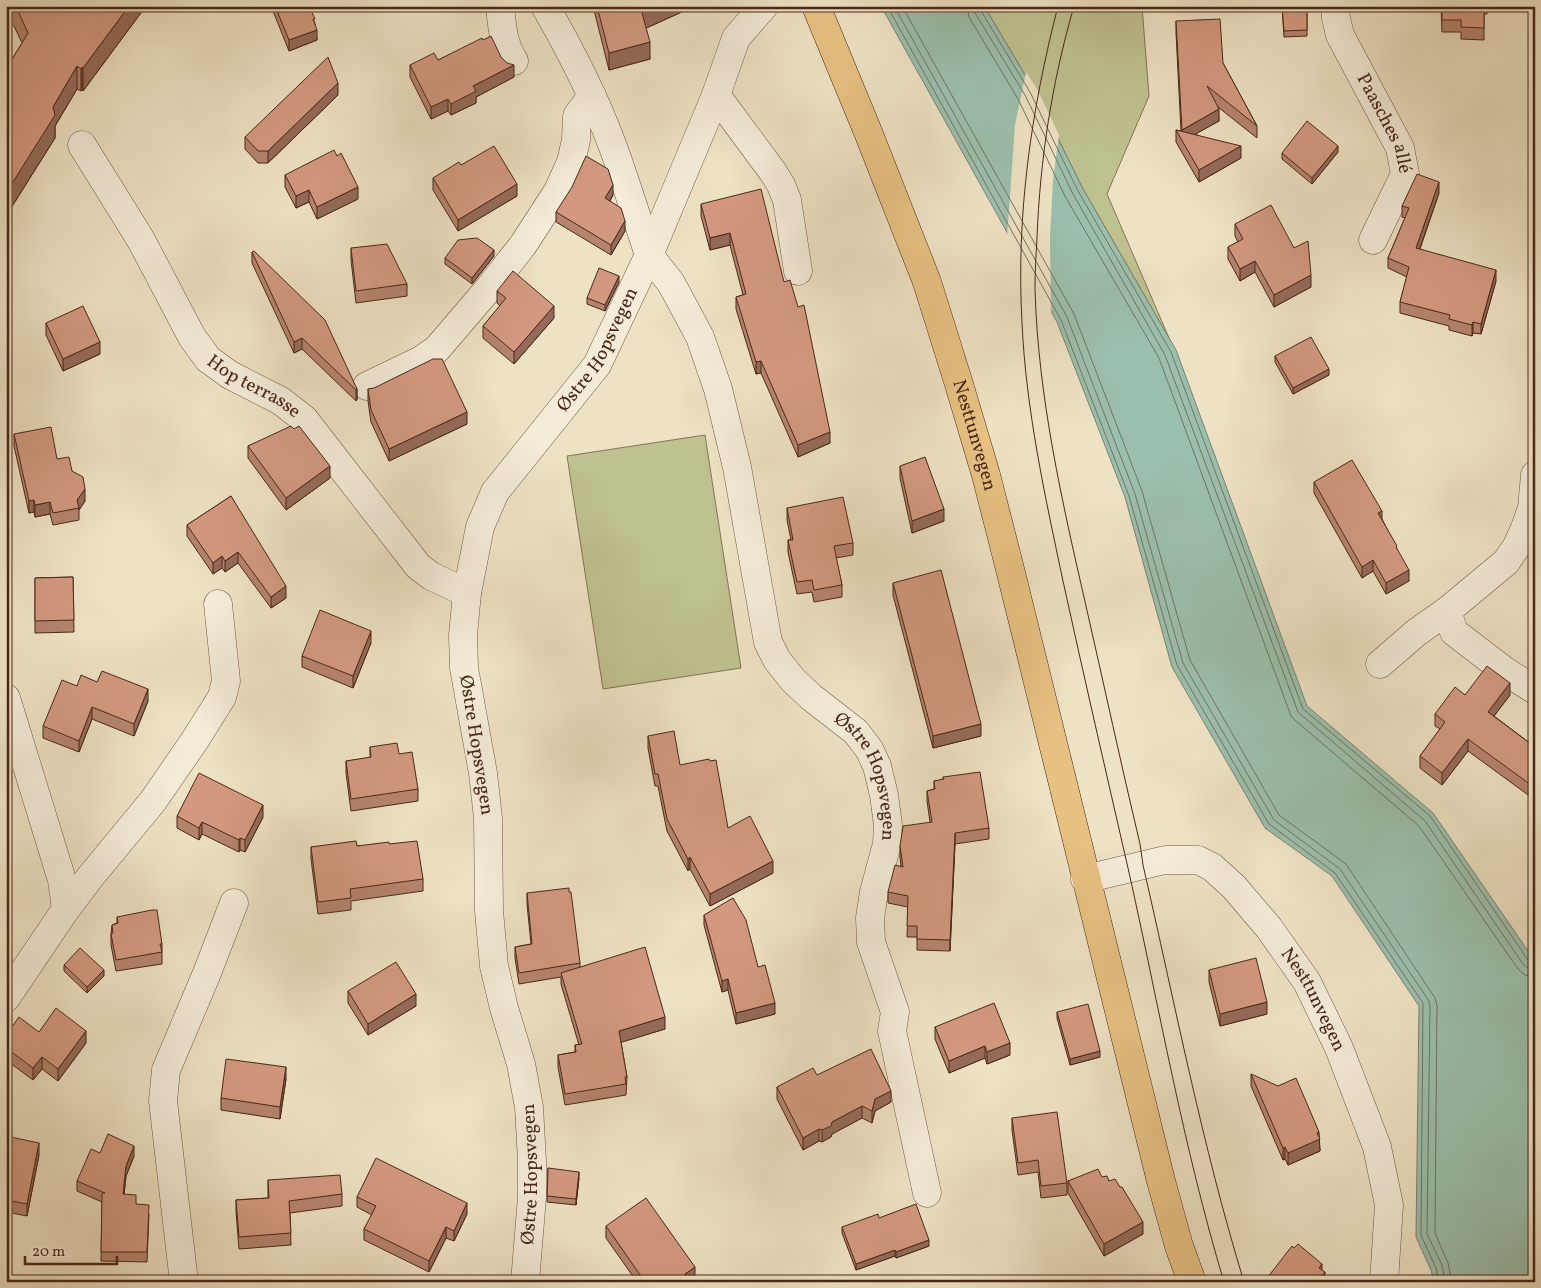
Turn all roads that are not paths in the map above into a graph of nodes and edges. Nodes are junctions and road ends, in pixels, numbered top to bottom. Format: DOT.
graph roads {
  1 [pos="500,6"];
  2 [pos="545,6"];
  3 [pos="764,6"];
  4 [pos="816,6"];
  5 [pos="1335,6"];
  6 [pos="514,61"];
  7 [pos="716,95"];
  8 [pos="592,96"];
  9 [pos="82,146"];
  10 [pos="1373,240"];
  11 [pos="649,256"];
  12 [pos="798,271"];
  13 [pos="367,386"];
  14 [pos="1535,475"];
  15 [pos="467,593"];
  16 [pos="218,604"];
  17 [pos="1447,611"];
  18 [pos="1380,664"];
  19 [pos="1535,690"];
  20 [pos="6,698"];
  21 [pos="1085,879"];
  22 [pos="234,903"];
  23 [pos="66,909"];
  24 [pos="6,998"];
  25 [pos="927,1193"];
  26 [pos="184,1282"];
  27 [pos="525,1282"];
  28 [pos="1192,1282"];
  29 [pos="1384,1282"];
  1 -- 6 [label="street"];
  2 -- 8 [label="street, Østre Hopsvegen"];
  3 -- 7 [label="street, Østre Hopsvegen"];
  4 -- 21 [label="main road, Nesttunvegen"];
  5 -- 10 [label="street, Paasches allé"];
  7 -- 11 [label="street, Østre Hopsvegen"];
  7 -- 12 [label="street"];
  8 -- 11 [label="street, Østre Hopsvegen"];
  8 -- 13 [label="street"];
  9 -- 15 [label="street, Hop terrasse"];
  11 -- 15 [label="street, Østre Hopsvegen"];
  11 -- 25 [label="street, Østre Hopsvegen"];
  14 -- 17 [label="street"];
  15 -- 27 [label="street, Østre Hopsvegen"];
  16 -- 23 [label="street"];
  17 -- 18 [label="street"];
  17 -- 19 [label="street"];
  20 -- 23 [label="street"];
  21 -- 28 [label="main road, Nesttunvegen"];
  21 -- 29 [label="street, Nesttunvegen"];
  22 -- 26 [label="street"];
  23 -- 24 [label="street"];
}
